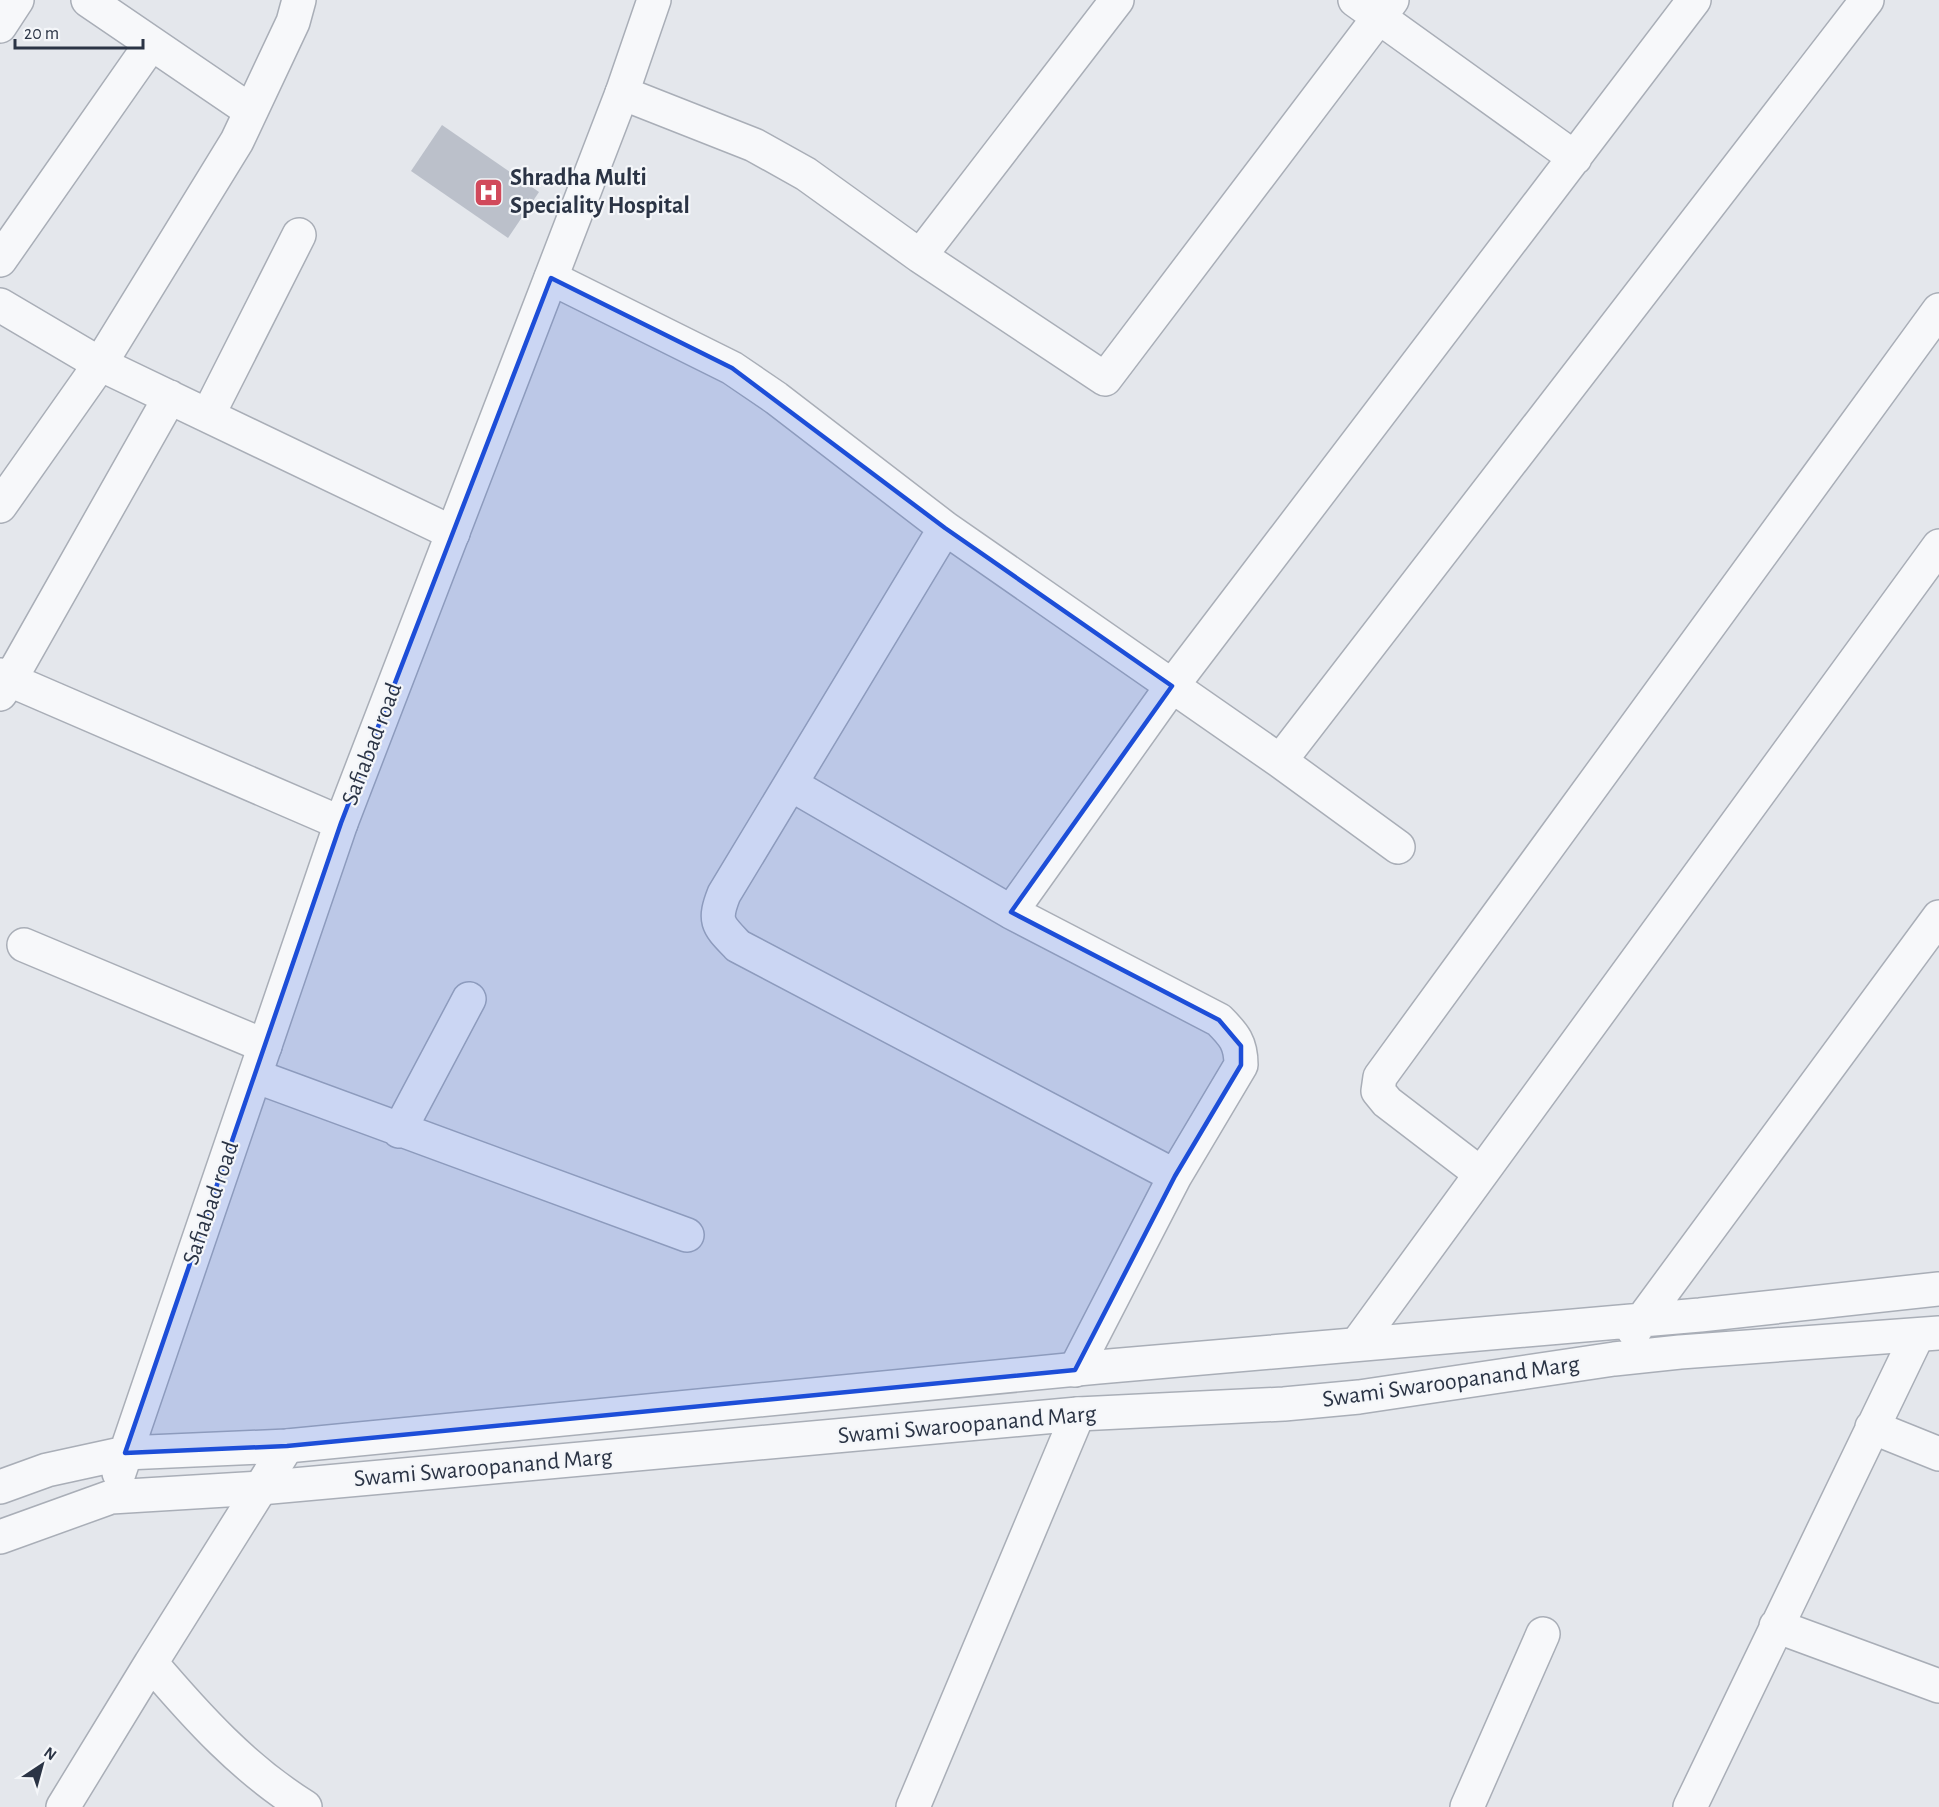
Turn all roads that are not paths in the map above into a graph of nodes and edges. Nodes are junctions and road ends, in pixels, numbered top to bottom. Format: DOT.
graph roads {
  1 [pos="17,0"];
  2 [pos="88,0"];
  3 [pos="299,0"];
  4 [pos="654,0"];
  5 [pos="1117,0"];
  6 [pos="1694,0"];
  7 [pos="1867,0"];
  8 [pos="1375,6"];
  9 [pos="0,26"];
  10 [pos="151,44"];
  11 [pos="622,93"];
  12 [pos="251,111"];
  13 [pos="1575,158"];
  14 [pos="299,235"];
  15 [pos="920,256"];
  16 [pos="0,260"];
  17 [pos="551,278"];
  18 [pos="0,305"];
  19 [pos="1939,310"];
  20 [pos="100,364"];
  21 [pos="170,397"];
  22 [pos="208,415"];
  23 [pos="0,506"];
  24 [pos="945,528"];
  25 [pos="453,533"];
  26 [pos="1939,546"];
  27 [pos="3,683"];
  28 [pos="1172,686"];
  29 [pos="1280,761"];
  30 [pos="792,785"];
  31 [pos="341,823"];
  32 [pos="1398,847"];
  33 [pos="1011,912"];
  34 [pos="1939,917"];
  35 [pos="24,945"];
  36 [pos="469,999"];
  37 [pos="260,1061"];
  38 [pos="399,1131"];
  39 [pos="1481,1174"];
  40 [pos="1175,1176"];
  41 [pos="687,1235"];
  42 [pos="1939,1289"];
  43 [pos="1644,1318"];
  44 [pos="1928,1335"];
  45 [pos="1357,1344"];
  46 [pos="1614,1359"];
  47 [pos="1075,1370"];
  48 [pos="1078,1414"];
  49 [pos="1872,1427"];
  50 [pos="287,1446"];
  51 [pos="125,1453"];
  52 [pos="1939,1454"];
  53 [pos="0,1488"];
  54 [pos="260,1488"];
  55 [pos="111,1497"];
  56 [pos="0,1537"];
  57 [pos="1776,1626"];
  58 [pos="1543,1634"];
  59 [pos="151,1663"];
  60 [pos="1939,1686"];
  61 [pos="63,1807"];
  62 [pos="305,1807"];
  63 [pos="913,1807"];
  64 [pos="1467,1807"];
  65 [pos="1690,1807"];
  1 -- 9 [label="street"];
  2 -- 10 [label="street"];
  3 -- 12 [label="street"];
  4 -- 11 [label="street, Safiabad road"];
  5 -- 15 [label="street"];
  6 -- 13 [label="street"];
  7 -- 29 [label="street"];
  8 -- 13 [label="street"];
  8 -- 15 [label="street"];
  10 -- 12 [label="street"];
  10 -- 16 [label="street"];
  11 -- 15 [label="street"];
  11 -- 17 [label="street, Safiabad road"];
  12 -- 20 [label="street"];
  13 -- 28 [label="street"];
  14 -- 22 [label="street"];
  17 -- 24 [label="street"];
  17 -- 25 [label="street, Safiabad road"];
  18 -- 20 [label="street"];
  19 -- 39 [label="street"];
  20 -- 21 [label="street"];
  20 -- 23 [label="street"];
  21 -- 22 [label="street"];
  21 -- 27 [label="street"];
  22 -- 25 [label="street"];
  24 -- 28 [label="street"];
  24 -- 30 [label="street"];
  25 -- 31 [label="street, Safiabad road"];
  26 -- 39 [label="street"];
  27 -- 31 [label="street"];
  28 -- 29 [label="street"];
  28 -- 33 [label="street"];
  29 -- 32 [label="street"];
  30 -- 33 [label="street"];
  30 -- 40 [label="street"];
  31 -- 37 [label="street, Safiabad road"];
  33 -- 40 [label="street"];
  34 -- 43 [label="street"];
  35 -- 37 [label="street"];
  36 -- 38 [label="street"];
  37 -- 38 [label="street"];
  37 -- 51 [label="street, Safiabad road"];
  38 -- 41 [label="street"];
  39 -- 45 [label="street"];
  40 -- 47 [label="street"];
  42 -- 43 [label="street, Swami Swaroopanand Marg"];
  43 -- 45 [label="street, Swami Swaroopanand Marg"];
  43 -- 46 [label="street"];
  44 -- 46 [label="street, Swami Swaroopanand Marg"];
  44 -- 49 [label="street"];
  45 -- 47 [label="street, Swami Swaroopanand Marg"];
  46 -- 48 [label="street, Swami Swaroopanand Marg"];
  47 -- 50 [label="street, Swami Swaroopanand Marg"];
  48 -- 54 [label="street, Swami Swaroopanand Marg"];
  48 -- 63 [label="street"];
  49 -- 52 [label="street"];
  49 -- 57 [label="street"];
  50 -- 51 [label="street, Swami Swaroopanand Marg"];
  50 -- 54 [label="street"];
  51 -- 53 [label="street, Swami Swaroopanand Marg"];
  51 -- 55 [label="street, Safiabad road"];
  54 -- 55 [label="street, Swami Swaroopanand Marg"];
  54 -- 59 [label="street"];
  55 -- 56 [label="street, Swami Swaroopanand Marg"];
  57 -- 60 [label="street"];
  57 -- 65 [label="street"];
  58 -- 64 [label="street"];
  59 -- 61 [label="street"];
  59 -- 62 [label="street"];
}
